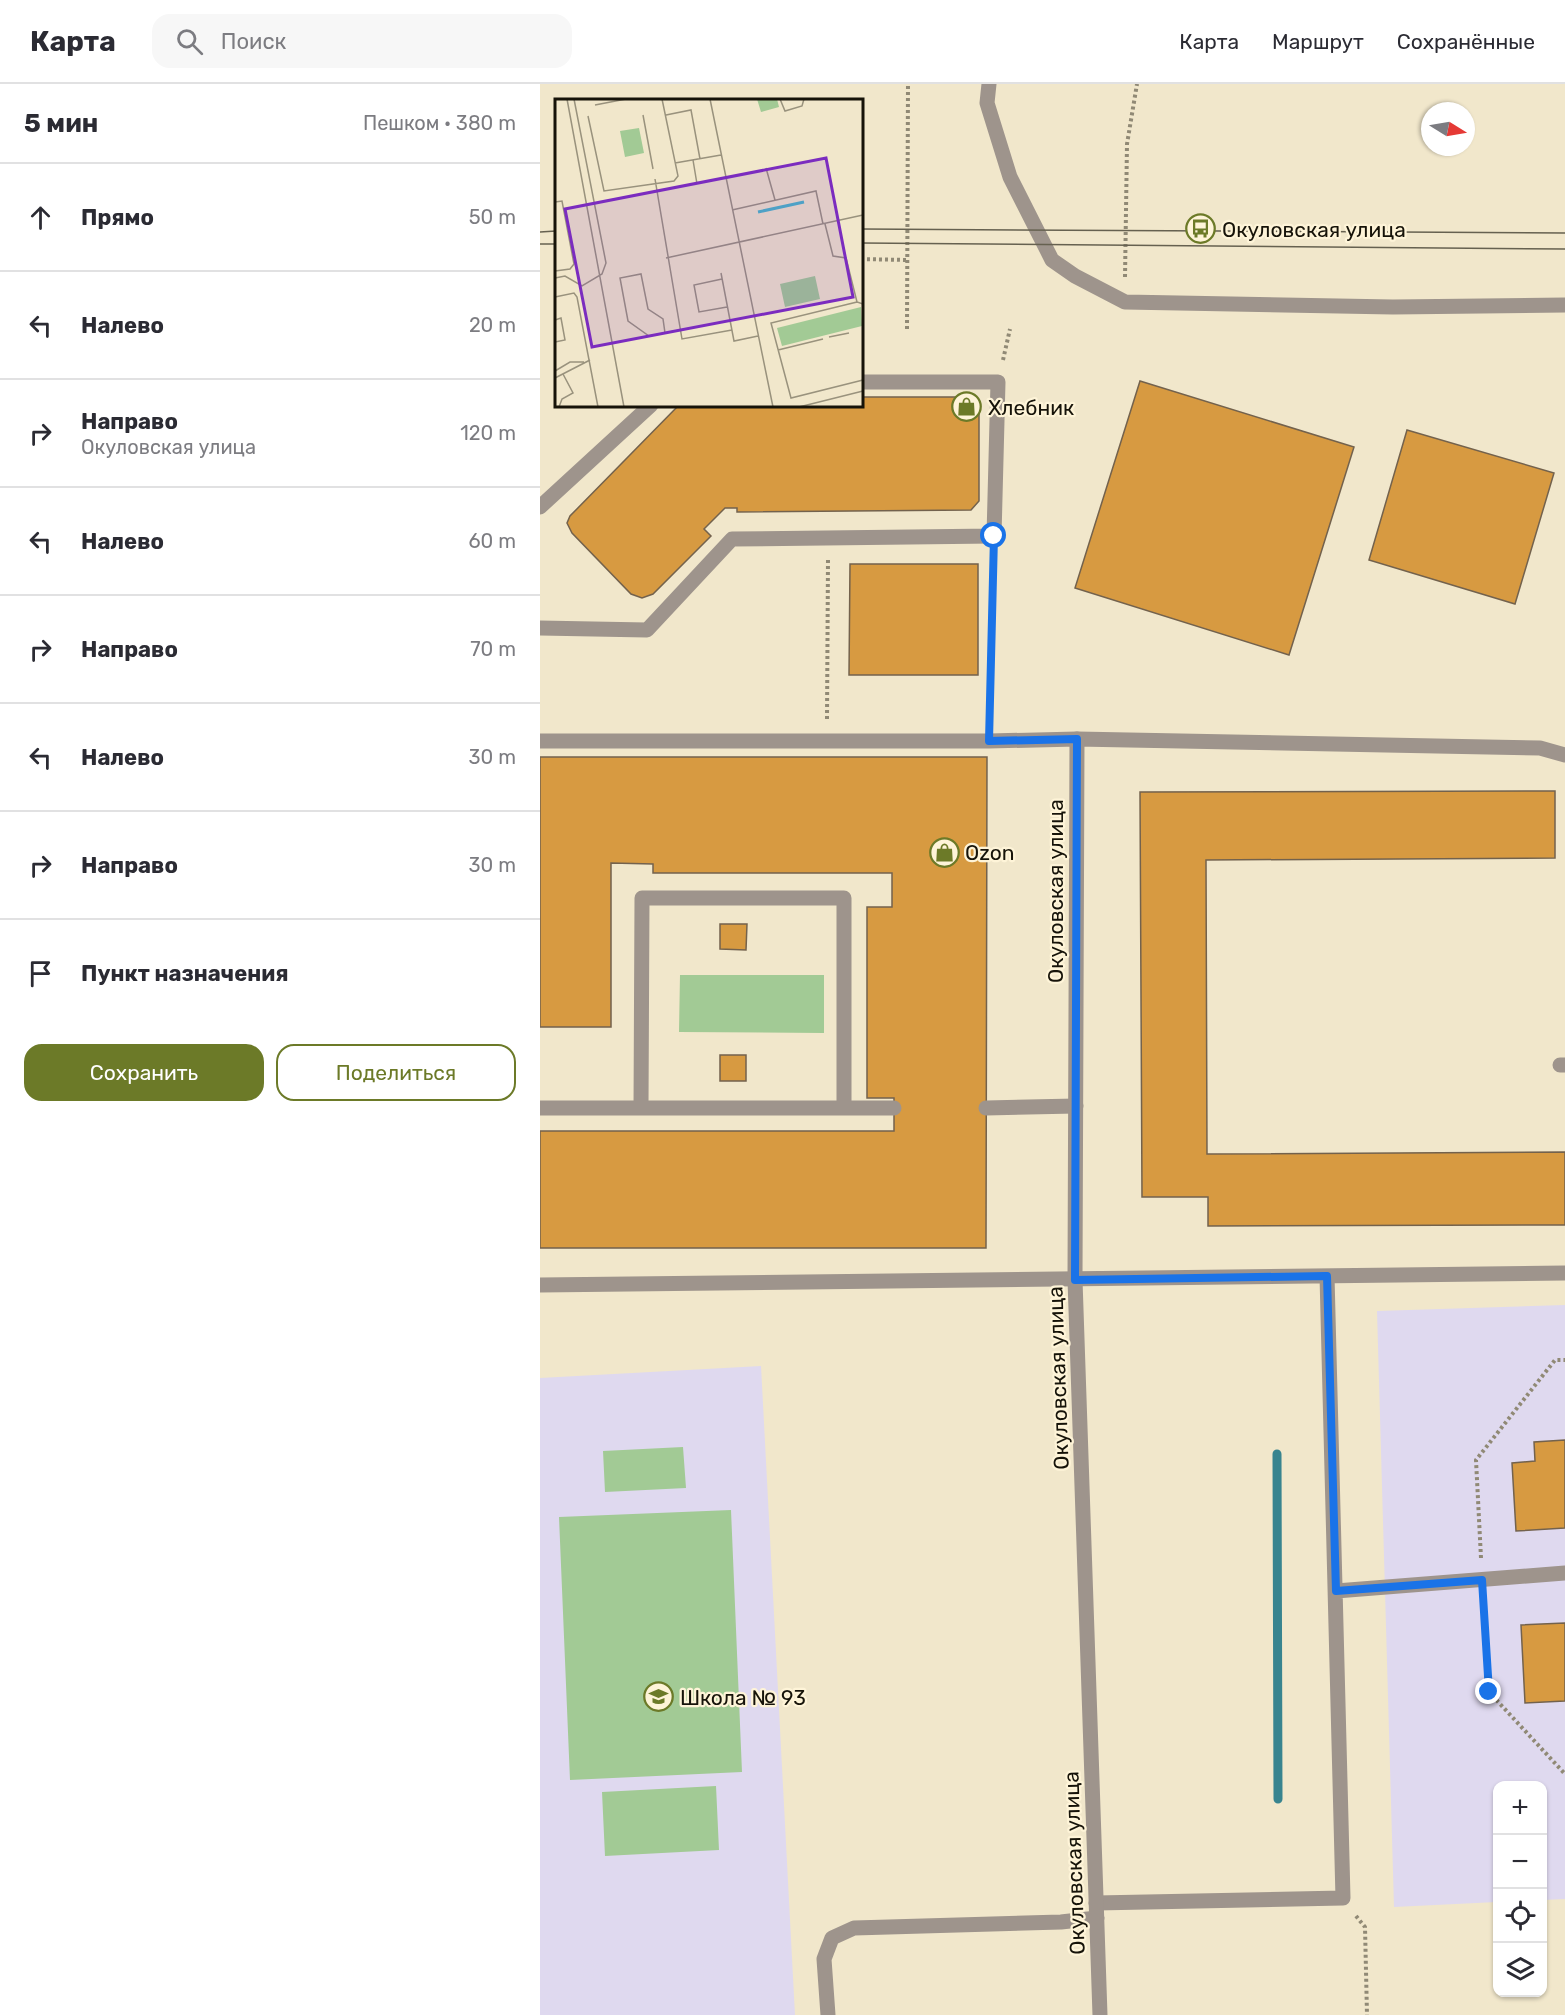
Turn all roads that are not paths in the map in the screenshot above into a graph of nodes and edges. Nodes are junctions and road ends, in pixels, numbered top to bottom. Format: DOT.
graph roads {
  1 [pos="989,84"];
  2 [pos="1565,305"];
  3 [pos="862,382"];
  4 [pos="650,406"];
  5 [pos="540,507"];
  6 [pos="540,628"];
  7 [pos="1077,739"];
  8 [pos="540,741"];
  9 [pos="1565,756"];
  10 [pos="1076,1106"];
  11 [pos="540,1108"];
  12 [pos="642,1108"];
  13 [pos="844,1108"];
  14 [pos="894,1108"];
  15 [pos="986,1108"];
  16 [pos="1565,1273"];
  17 [pos="1327,1276"];
  18 [pos="1075,1280"];
  19 [pos="540,1285"];
  20 [pos="1565,1574"];
  21 [pos="1336,1591"];
  22 [pos="1096,1910"];
  23 [pos="828,2015"];
  24 [pos="1100,2015"];
  1 -- 2 [label="street"];
  3 -- 6 [label="street"];
  4 -- 5 [label="street"];
  7 -- 8 [label="street"];
  7 -- 9 [label="street"];
  7 -- 10 [label="street, Окуловская улица"];
  10 -- 15 [label="street"];
  10 -- 18 [label="street, Окуловская улица"];
  11 -- 12 [label="street"];
  12 -- 13 [label="street"];
  12 -- 13 [label="street"];
  13 -- 14 [label="street"];
  16 -- 17 [label="street"];
  17 -- 18 [label="street"];
  17 -- 21 [label="street"];
  18 -- 19 [label="street"];
  18 -- 22 [label="street, Окуловская улица"];
  20 -- 21 [label="street"];
  21 -- 22 [label="street"];
  22 -- 23 [label="street"];
  22 -- 24 [label="street, Окуловская улица"];
}
